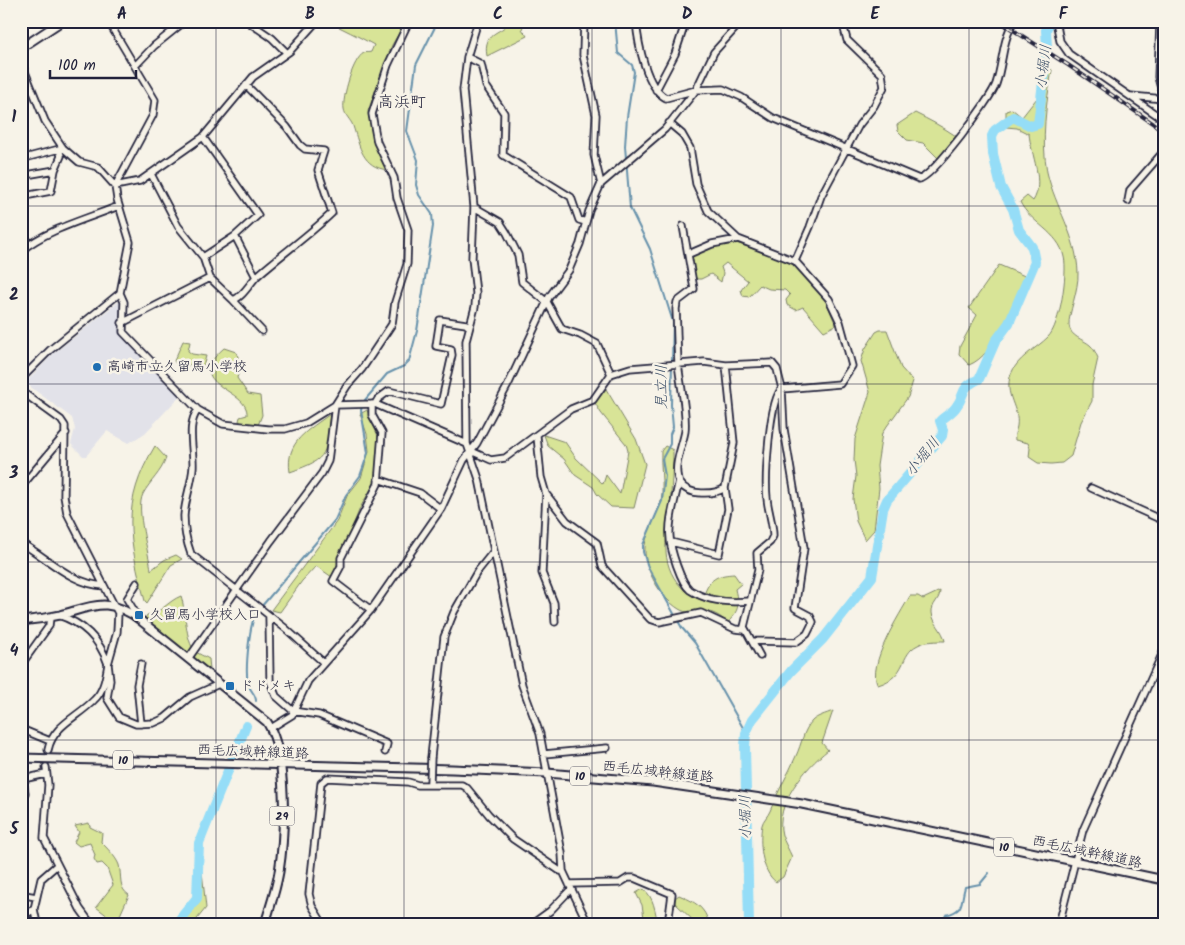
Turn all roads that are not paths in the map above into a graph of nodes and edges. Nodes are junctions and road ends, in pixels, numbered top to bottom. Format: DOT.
graph roads {
  1 [pos="62,21"];
  2 [pos="108,21"];
  3 [pos="186,21"];
  4 [pos="247,21"];
  5 [pos="317,21"];
  6 [pos="409,21"];
  7 [pos="478,21"];
  8 [pos="584,21"];
  9 [pos="636,21"];
  10 [pos="686,21"];
  11 [pos="742,21"];
  12 [pos="1014,21"];
  13 [pos="1056,21"];
  14 [pos="1160,21"];
  15 [pos="843,22"];
  16 [pos="21,48"];
  17 [pos="287,53"];
  18 [pos="467,57"];
  19 [pos="21,62"];
  20 [pos="135,66"];
  21 [pos="246,84"];
  22 [pos="656,90"];
  23 [pos="696,90"];
  24 [pos="1128,96"];
  25 [pos="1164,99"];
  26 [pos="1164,120"];
  27 [pos="669,123"];
  28 [pos="203,138"];
  29 [pos="61,149"];
  30 [pos="847,150"];
  31 [pos="1164,150"];
  32 [pos="21,159"];
  33 [pos="55,170"];
  34 [pos="32,174"];
  35 [pos="151,174"];
  36 [pos="601,184"];
  37 [pos="115,186"];
  38 [pos="30,195"];
  39 [pos="1128,202"];
  40 [pos="119,206"];
  41 [pos="474,207"];
  42 [pos="586,222"];
  43 [pos="683,226"];
  44 [pos="21,233"];
  45 [pos="235,236"];
  46 [pos="738,239"];
  47 [pos="29,244"];
  48 [pos="21,252"];
  49 [pos="689,254"];
  50 [pos="203,258"];
  51 [pos="795,261"];
  52 [pos="256,277"];
  53 [pos="210,278"];
  54 [pos="120,293"];
  55 [pos="233,300"];
  56 [pos="547,302"];
  57 [pos="122,323"];
  58 [pos="469,327"];
  59 [pos="262,331"];
  60 [pos="675,365"];
  61 [pos="726,365"];
  62 [pos="610,374"];
  63 [pos="21,379"];
  64 [pos="782,389"];
  65 [pos="21,391"];
  66 [pos="335,404"];
  67 [pos="374,404"];
  68 [pos="198,410"];
  69 [pos="66,433"];
  70 [pos="537,436"];
  71 [pos="467,444"];
  72 [pos="470,452"];
  73 [pos="378,479"];
  74 [pos="679,480"];
  75 [pos="21,486"];
  76 [pos="725,488"];
  77 [pos="1091,488"];
  78 [pos="546,494"];
  79 [pos="442,509"];
  80 [pos="1164,521"];
  81 [pos="671,542"];
  82 [pos="21,543"];
  83 [pos="493,552"];
  84 [pos="137,583"];
  85 [pos="104,586"];
  86 [pos="236,591"];
  87 [pos="749,601"];
  88 [pos="114,605"];
  89 [pos="370,610"];
  90 [pos="58,615"];
  91 [pos="269,616"];
  92 [pos="50,617"];
  93 [pos="135,617"];
  94 [pos="21,621"];
  95 [pos="555,622"];
  96 [pos="745,630"];
  97 [pos="753,641"];
  98 [pos="1164,650"];
  99 [pos="760,656"];
  100 [pos="188,659"];
  101 [pos="324,663"];
  102 [pos="108,664"];
  103 [pos="141,664"];
  104 [pos="21,665"];
  105 [pos="220,684"];
  106 [pos="293,711"];
  107 [pos="141,724"];
  108 [pos="271,728"];
  109 [pos="21,729"];
  110 [pos="50,742"];
  111 [pos="607,748"];
  112 [pos="48,750"];
  113 [pos="385,752"];
  114 [pos="544,754"];
  115 [pos="21,758"];
  116 [pos="281,766"];
  117 [pos="547,773"];
  118 [pos="431,783"];
  119 [pos="21,804"];
  120 [pos="1075,861"];
  121 [pos="57,865"];
  122 [pos="563,871"];
  123 [pos="1164,880"];
  124 [pos="570,886"];
  125 [pos="21,888"];
  126 [pos="36,897"];
  127 [pos="34,909"];
  128 [pos="21,918"];
  129 [pos="37,924"];
  130 [pos="91,924"];
  131 [pos="265,924"];
  132 [pos="323,924"];
  133 [pos="532,924"];
  134 [pos="588,924"];
  135 [pos="668,924"];
  136 [pos="1059,924"];
  1 -- 16 [label="main road"];
  2 -- 20 [label="street"];
  3 -- 20 [label="street"];
  4 -- 17 [label="street"];
  5 -- 17 [label="street"];
  6 -- 66 [label="street"];
  7 -- 18 [label="street"];
  8 -- 36 [label="street"];
  9 -- 22 [label="street"];
  10 -- 22 [label="street"];
  11 -- 23 [label="street"];
  12 -- 30 [label="street"];
  13 -- 24 [label="street"];
  14 -- 25 [label="street"];
  15 -- 30 [label="street"];
  17 -- 21 [label="street"];
  18 -- 41 [label="street"];
  18 -- 42 [label="street"];
  19 -- 29 [label="street"];
  20 -- 37 [label="street"];
  21 -- 28 [label="street"];
  21 -- 52 [label="street"];
  22 -- 23 [label="street"];
  23 -- 27 [label="street"];
  23 -- 30 [label="street"];
  24 -- 25 [label="street"];
  24 -- 26 [label="street"];
  27 -- 36 [label="street"];
  27 -- 46 [label="street"];
  28 -- 35 [label="street"];
  28 -- 45 [label="street"];
  29 -- 32 [label="street"];
  29 -- 33 [label="street"];
  29 -- 37 [label="street"];
  30 -- 51 [label="street"];
  31 -- 39 [label="street"];
  33 -- 34 [label="street"];
  33 -- 38 [label="street"];
  35 -- 37 [label="street"];
  35 -- 50 [label="street"];
  36 -- 42 [label="street"];
  37 -- 40 [label="street"];
  40 -- 47 [label="street"];
  40 -- 54 [label="street"];
  41 -- 56 [label="street"];
  41 -- 58 [label="street"];
  42 -- 56 [label="street"];
  43 -- 49 [label="street"];
  44 -- 47 [label="street"];
  45 -- 50 [label="street"];
  45 -- 52 [label="street"];
  46 -- 49 [label="street"];
  46 -- 51 [label="street"];
  47 -- 48 [label="street"];
  49 -- 60 [label="street"];
  50 -- 53 [label="street"];
  51 -- 64 [label="street"];
  52 -- 55 [label="street"];
  53 -- 55 [label="street"];
  53 -- 57 [label="street"];
  54 -- 57 [label="street"];
  54 -- 63 [label="street"];
  55 -- 59 [label="street"];
  56 -- 62 [label="street"];
  56 -- 72 [label="street"];
  57 -- 68 [label="street"];
  58 -- 67 [label="street"];
  58 -- 71 [label="street"];
  60 -- 61 [label="street"];
  60 -- 62 [label="street"];
  60 -- 74 [label="street"];
  61 -- 64 [label="street"];
  61 -- 76 [label="street"];
  62 -- 70 [label="street"];
  64 -- 87 [label="street"];
  64 -- 97 [label="street"];
  65 -- 69 [label="street"];
  66 -- 67 [label="street"];
  66 -- 68 [label="street"];
  66 -- 86 [label="street"];
  67 -- 71 [label="street"];
  67 -- 73 [label="street"];
  68 -- 86 [label="street"];
  69 -- 75 [label="street"];
  69 -- 85 [label="street"];
  70 -- 72 [label="street"];
  70 -- 78 [label="street"];
  71 -- 72 [label="street"];
  72 -- 79 [label="street"];
  72 -- 83 [label="street"];
  73 -- 79 [label="street"];
  73 -- 89 [label="street"];
  74 -- 76 [label="street"];
  74 -- 81 [label="street"];
  76 -- 81 [label="street"];
  77 -- 80 [label="street"];
  78 -- 95 [label="street"];
  78 -- 96 [label="street"];
  79 -- 89 [label="street"];
  81 -- 87 [label="street"];
  82 -- 85 [label="street"];
  83 -- 114 [label="street"];
  83 -- 118 [label="street, bridge"];
  84 -- 93 [label="street"];
  85 -- 88 [label="street"];
  86 -- 91 [label="street"];
  86 -- 100 [label="street"];
  87 -- 96 [label="street"];
  88 -- 90 [label="main road"];
  88 -- 93 [label="main road, 29"];
  88 -- 102 [label="street"];
  89 -- 101 [label="street"];
  90 -- 92 [label="main road"];
  90 -- 102 [label="street"];
  91 -- 101 [label="street"];
  91 -- 106 [label="street"];
  92 -- 94 [label="main road"];
  92 -- 104 [label="street"];
  93 -- 100 [label="main road, 29"];
  96 -- 97 [label="street"];
  97 -- 99 [label="street"];
  98 -- 120 [label="street"];
  100 -- 105 [label="main road, 29"];
  101 -- 106 [label="street"];
  102 -- 107 [label="street"];
  102 -- 110 [label="street"];
  103 -- 107 [label="street"];
  105 -- 107 [label="street"];
  105 -- 108 [label="main road, 29"];
  106 -- 108 [label="street"];
  106 -- 113 [label="street"];
  108 -- 116 [label="main road, 29"];
  109 -- 110 [label="street"];
  110 -- 112 [label="street"];
  111 -- 114 [label="street"];
  114 -- 117 [label="street"];
  115 -- 116 [label="main road, 西毛広域幹線道路 / 10"];
  116 -- 117 [label="main road, 西毛広域幹線道路 / 10"];
  116 -- 131 [label="main road, 29"];
  117 -- 120 [label="main road, 西毛広域幹線道路 / 10"];
  117 -- 122 [label="street"];
  118 -- 122 [label="street"];
  118 -- 132 [label="street"];
  119 -- 121 [label="street"];
  120 -- 123 [label="main road, 西毛広域幹線道路 / 10"];
  120 -- 136 [label="street"];
  121 -- 126 [label="street"];
  121 -- 130 [label="street"];
  122 -- 124 [label="street"];
  124 -- 133 [label="street"];
  124 -- 134 [label="street"];
  124 -- 135 [label="street"];
  125 -- 126 [label="street"];
  126 -- 127 [label="street"];
  127 -- 128 [label="street"];
  127 -- 129 [label="street"];
}
